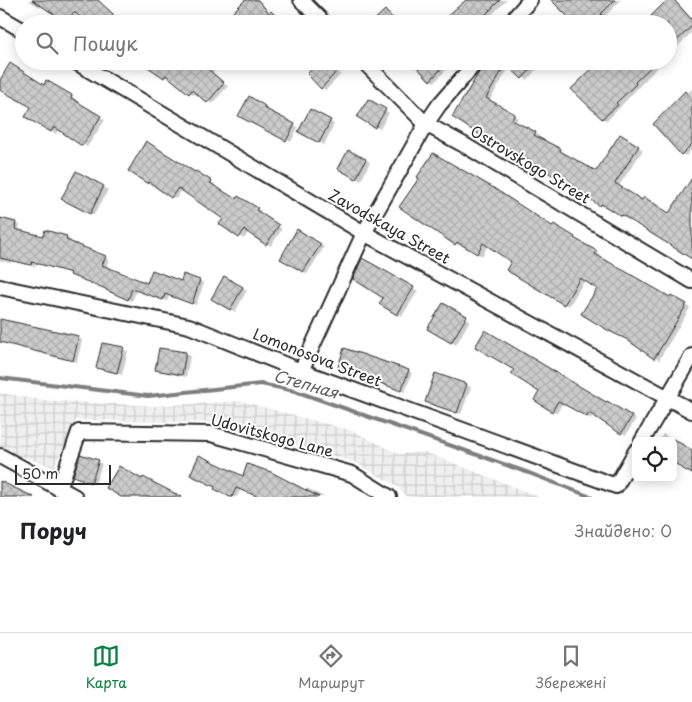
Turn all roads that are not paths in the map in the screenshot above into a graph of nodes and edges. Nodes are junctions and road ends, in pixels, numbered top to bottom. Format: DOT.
graph roads {
  1 [pos="301,0"];
  2 [pos="530,0"];
  3 [pos="316,15"];
  4 [pos="517,15"];
  5 [pos="0,17"];
  6 [pos="15,26"];
  7 [pos="89,70"];
  8 [pos="372,70"];
  9 [pos="469,70"];
  10 [pos="426,124"];
  11 [pos="364,233"];
  12 [pos="692,281"];
  13 [pos="0,287"];
  14 [pos="692,356"];
  15 [pos="301,371"];
  16 [pos="666,398"];
  17 [pos="692,411"];
  18 [pos="644,437"];
  19 [pos="0,456"];
  20 [pos="632,458"];
  21 [pos="59,489"];
  22 [pos="75,497"];
  23 [pos="389,497"];
  1 -- 3 [label="street"];
  2 -- 4 [label="street"];
  5 -- 6 [label="street"];
  7 -- 11 [label="street, Zavodskaya Street"];
  8 -- 10 [label="street, Ostrovskogo Street"];
  9 -- 10 [label="street"];
  10 -- 11 [label="street"];
  10 -- 12 [label="street, Ostrovskogo Street"];
  11 -- 15 [label="street"];
  11 -- 16 [label="street, Zavodskaya Street"];
  13 -- 15 [label="street, Lomonosova Street"];
  14 -- 16 [label="street"];
  15 -- 20 [label="street, Lomonosova Street"];
  16 -- 17 [label="street, Zavodskaya Street"];
  16 -- 18 [label="street"];
  19 -- 21 [label="street"];
  21 -- 22 [label="street"];
  21 -- 23 [label="street, Udovitskogo Lane"];
}
